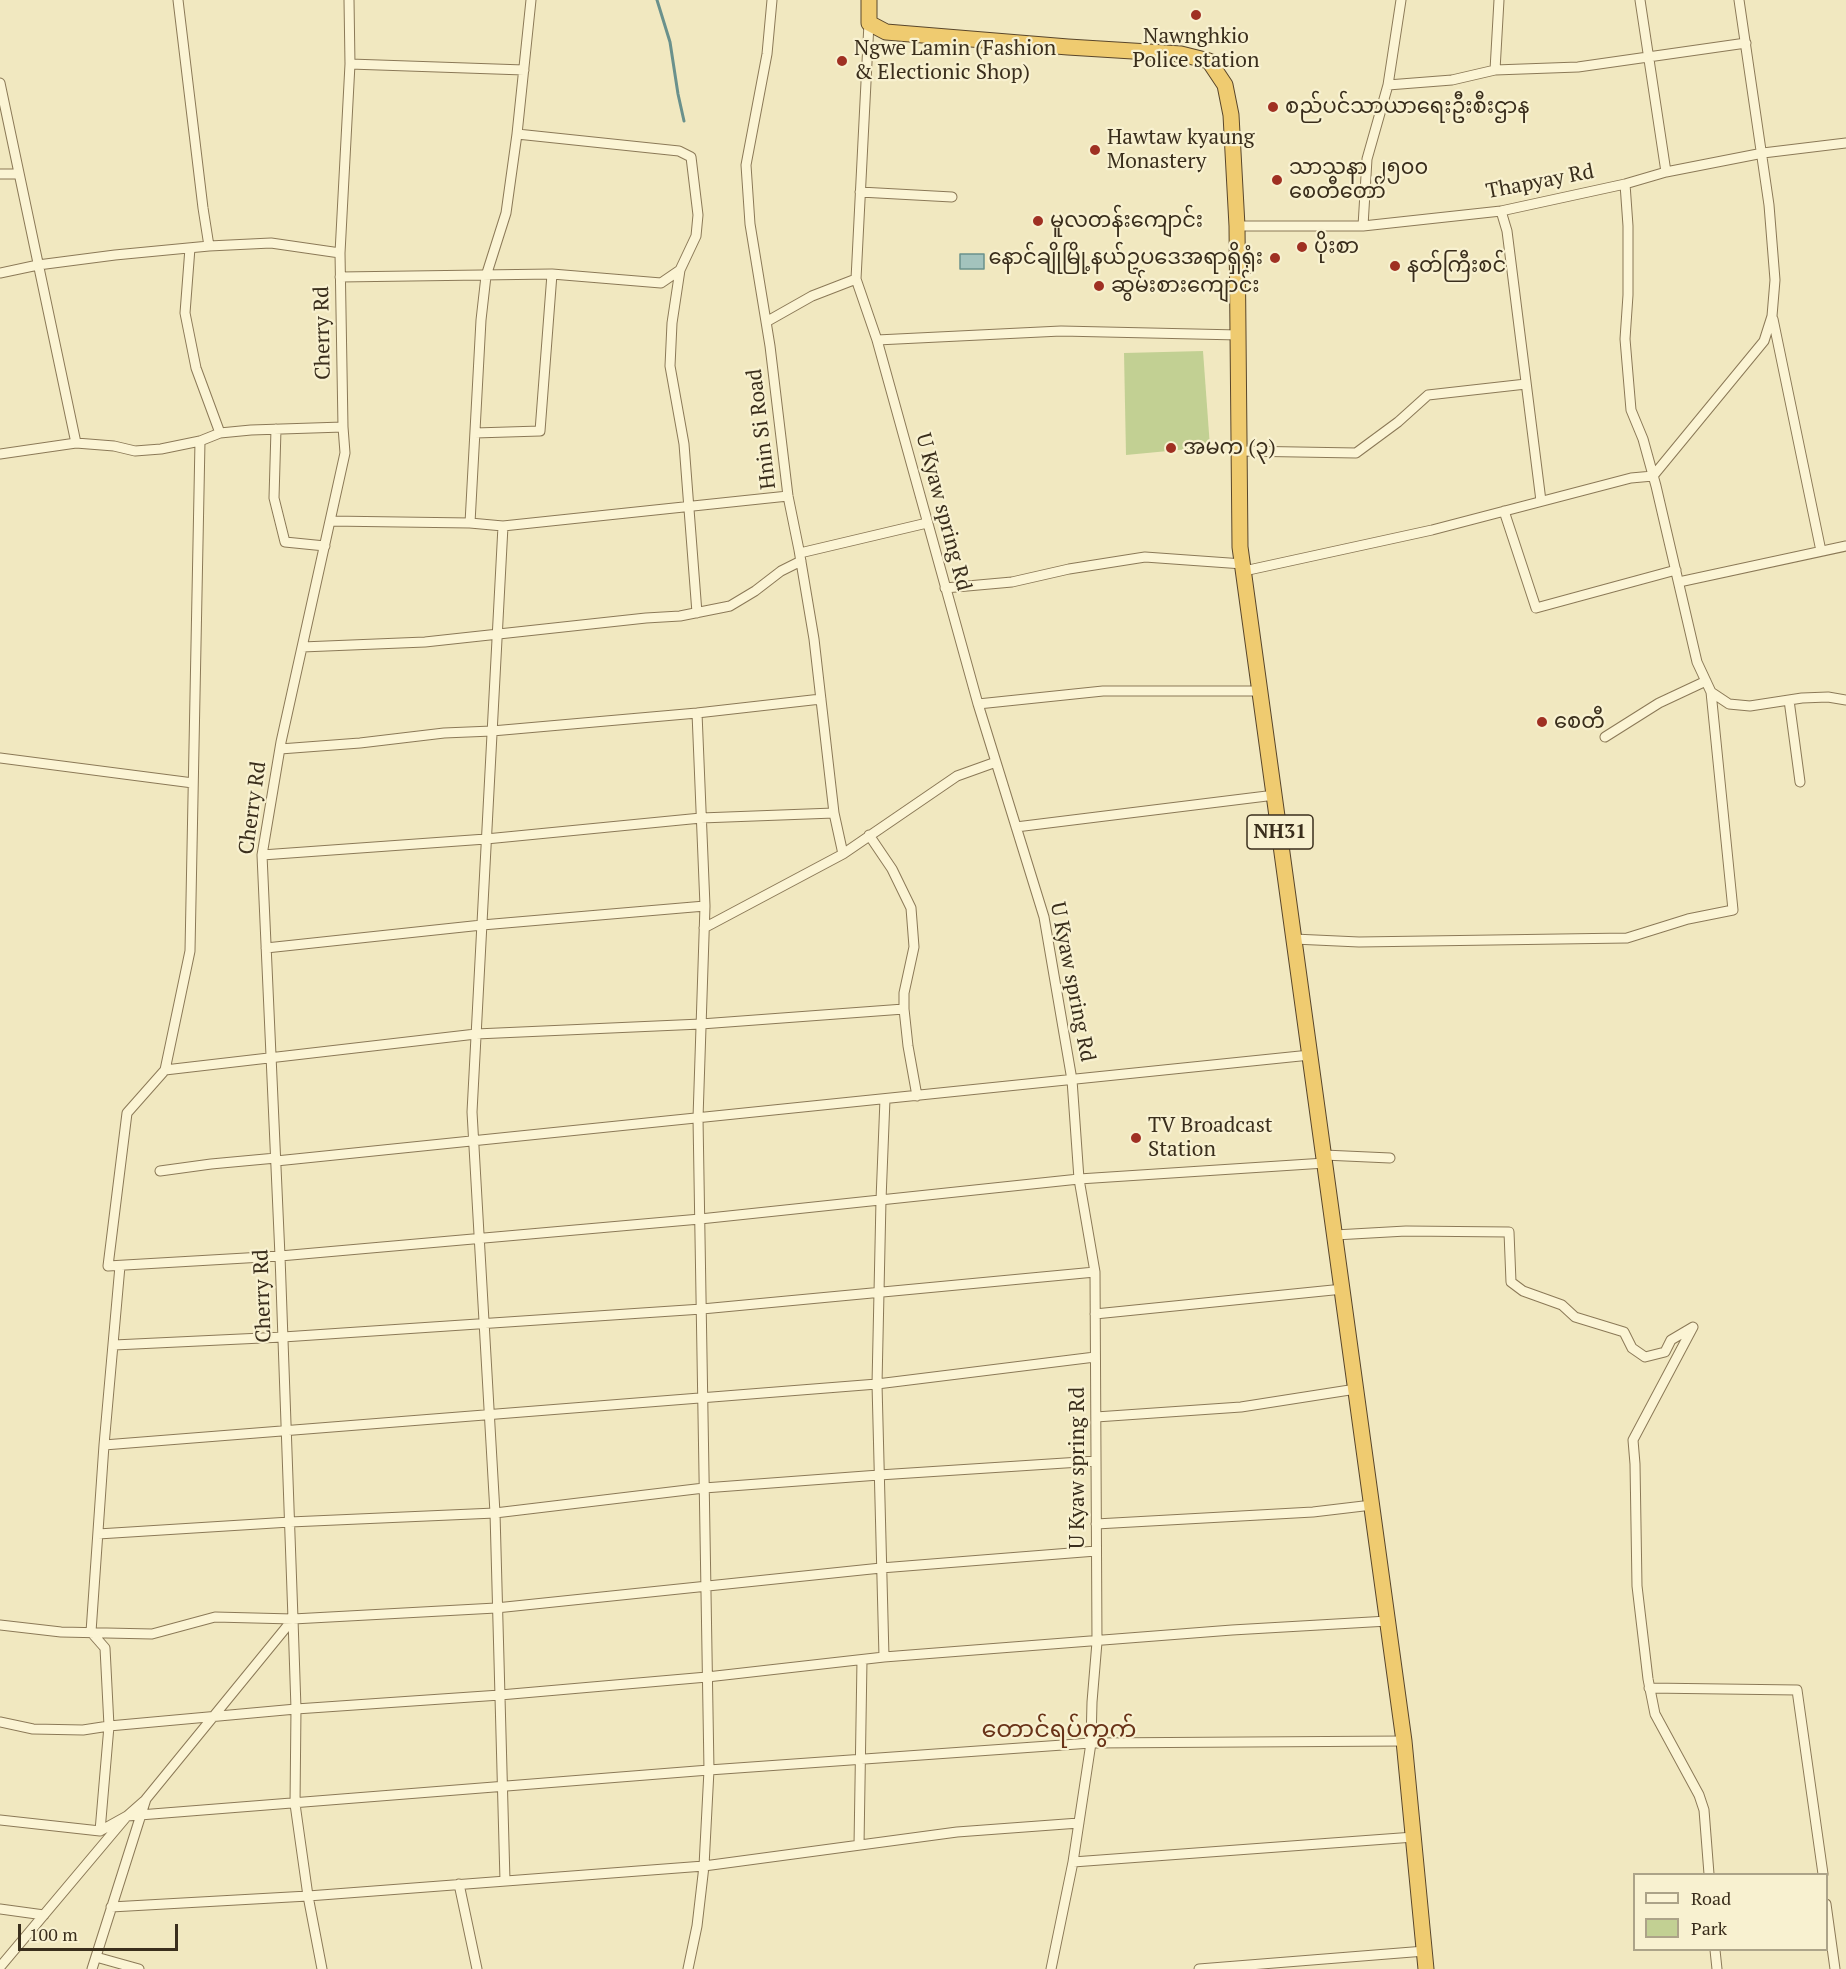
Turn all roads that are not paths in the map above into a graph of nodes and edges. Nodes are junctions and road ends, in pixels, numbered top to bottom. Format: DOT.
graph roads {
  1 [pos="178,0"];
  2 [pos="349,0"];
  3 [pos="531,0"];
  4 [pos="772,0"];
  5 [pos="869,0"];
  6 [pos="1401,0"];
  7 [pos="1498,0"];
  8 [pos="1640,0"];
  9 [pos="1739,0"];
  10 [pos="869,22"];
  11 [pos="1746,43"];
  12 [pos="1650,57"];
  13 [pos="350,64"];
  14 [pos="524,70"];
  15 [pos="1495,70"];
  16 [pos="0,83"];
  17 [pos="1388,85"];
  18 [pos="517,134"];
  19 [pos="1846,143"];
  20 [pos="1763,153"];
  21 [pos="1666,172"];
  22 [pos="0,174"];
  23 [pos="19,174"];
  24 [pos="1624,183"];
  25 [pos="860,192"];
  26 [pos="952,197"];
  27 [pos="1501,211"];
  28 [pos="1237,226"];
  29 [pos="1363,226"];
  30 [pos="209,246"];
  31 [pos="190,248"];
  32 [pos="340,252"];
  33 [pos="38,265"];
  34 [pos="680,270"];
  35 [pos="0,273"];
  36 [pos="552,274"];
  37 [pos="486,276"];
  38 [pos="340,277"];
  39 [pos="856,279"];
  40 [pos="1773,316"];
  41 [pos="766,322"];
  42 [pos="1239,335"];
  43 [pos="877,340"];
  44 [pos="1526,384"];
  45 [pos="343,427"];
  46 [pos="276,429"];
  47 [pos="220,433"];
  48 [pos="475,434"];
  49 [pos="200,441"];
  50 [pos="75,442"];
  51 [pos="1240,451"];
  52 [pos="0,454"];
  53 [pos="1653,476"];
  54 [pos="788,495"];
  55 [pos="1541,501"];
  56 [pos="690,506"];
  57 [pos="1504,511"];
  58 [pos="330,521"];
  59 [pos="470,523"];
  60 [pos="927,523"];
  61 [pos="503,526"];
  62 [pos="325,546"];
  63 [pos="1846,546"];
  64 [pos="1821,551"];
  65 [pos="801,557"];
  66 [pos="1243,567"];
  67 [pos="1676,570"];
  68 [pos="1679,582"];
  69 [pos="945,588"];
  70 [pos="697,613"];
  71 [pos="497,634"];
  72 [pos="302,647"];
  73 [pos="1706,681"];
  74 [pos="1260,691"];
  75 [pos="1711,692"];
  76 [pos="821,699"];
  77 [pos="1789,700"];
  78 [pos="1846,700"];
  79 [pos="978,704"];
  80 [pos="697,713"];
  81 [pos="492,731"];
  82 [pos="1605,737"];
  83 [pos="280,749"];
  84 [pos="0,758"];
  85 [pos="996,762"];
  86 [pos="1800,782"];
  87 [pos="193,783"];
  88 [pos="1275,795"];
  89 [pos="834,813"];
  90 [pos="701,818"];
  91 [pos="1016,827"];
  92 [pos="869,835"];
  93 [pos="486,838"];
  94 [pos="843,854"];
  95 [pos="262,855"];
  96 [pos="705,906"];
  97 [pos="482,925"];
  98 [pos="704,928"];
  99 [pos="1294,939"];
  100 [pos="266,948"];
  101 [pos="904,1009"];
  102 [pos="701,1024"];
  103 [pos="476,1034"];
  104 [pos="1310,1055"];
  105 [pos="271,1056"];
  106 [pos="165,1070"];
  107 [pos="1072,1080"];
  108 [pos="917,1096"];
  109 [pos="885,1099"];
  110 [pos="698,1118"];
  111 [pos="473,1141"];
  112 [pos="1390,1158"];
  113 [pos="1324,1159"];
  114 [pos="276,1160"];
  115 [pos="160,1171"];
  116 [pos="1079,1179"];
  117 [pos="881,1200"];
  118 [pos="700,1219"];
  119 [pos="1335,1235"];
  120 [pos="479,1238"];
  121 [pos="280,1256"];
  122 [pos="120,1266"];
  123 [pos="1095,1272"];
  124 [pos="1342,1289"];
  125 [pos="879,1292"];
  126 [pos="702,1309"];
  127 [pos="1095,1314"];
  128 [pos="483,1324"];
  129 [pos="283,1337"];
  130 [pos="114,1345"];
  131 [pos="1095,1357"];
  132 [pos="877,1384"];
  133 [pos="1356,1389"];
  134 [pos="703,1398"];
  135 [pos="489,1416"];
  136 [pos="1096,1417"];
  137 [pos="286,1430"];
  138 [pos="104,1445"];
  139 [pos="1096,1461"];
  140 [pos="879,1475"];
  141 [pos="704,1488"];
  142 [pos="1372,1505"];
  143 [pos="495,1513"];
  144 [pos="290,1522"];
  145 [pos="1096,1524"];
  146 [pos="98,1534"];
  147 [pos="1096,1551"];
  148 [pos="881,1569"];
  149 [pos="706,1586"];
  150 [pos="497,1607"];
  151 [pos="1388,1621"];
  152 [pos="294,1624"];
  153 [pos="0,1625"];
  154 [pos="91,1632"];
  155 [pos="1097,1642"];
  156 [pos="884,1658"];
  157 [pos="862,1660"];
  158 [pos="707,1677"];
  159 [pos="1649,1688"];
  160 [pos="500,1695"];
  161 [pos="296,1709"];
  162 [pos="212,1717"];
  163 [pos="0,1722"];
  164 [pos="109,1726"];
  165 [pos="1404,1741"];
  166 [pos="1091,1743"];
  167 [pos="860,1760"];
  168 [pos="709,1770"];
  169 [pos="502,1788"];
  170 [pos="146,1799"];
  171 [pos="295,1804"];
  172 [pos="140,1815"];
  173 [pos="127,1816"];
  174 [pos="0,1820"];
  175 [pos="1079,1823"];
  176 [pos="100,1831"];
  177 [pos="1414,1837"];
  178 [pos="859,1845"];
  179 [pos="1073,1862"];
  180 [pos="704,1866"];
  181 [pos="1709,1873"];
  182 [pos="1823,1873"];
  183 [pos="505,1881"];
  184 [pos="459,1884"];
  185 [pos="308,1896"];
  186 [pos="111,1907"];
  187 [pos="0,1909"];
  188 [pos="1828,1912"];
  189 [pos="44,1915"];
  190 [pos="1425,1951"];
  191 [pos="1715,1951"];
  192 [pos="96,1957"];
  193 [pos="0,1967"];
  194 [pos="92,1969"];
  195 [pos="139,1969"];
  196 [pos="322,1969"];
  197 [pos="477,1969"];
  198 [pos="688,1969"];
  199 [pos="1051,1969"];
  200 [pos="1199,1969"];
  201 [pos="1426,1969"];
  202 [pos="1717,1969"];
  203 [pos="1835,1969"];
  1 -- 30 [label="street"];
  2 -- 13 [label="street, Cherry Rd"];
  3 -- 14 [label="street"];
  4 -- 41 [label="street, Hnin Si Road"];
  5 -- 10 [label="highway"];
  6 -- 17 [label="street"];
  7 -- 15 [label="street"];
  8 -- 12 [label="street"];
  9 -- 11 [label="street"];
  10 -- 25 [label="street, U Kyaw spring Rd"];
  10 -- 28 [label="highway, NH31"];
  11 -- 12 [label="street"];
  11 -- 20 [label="street"];
  12 -- 15 [label="street"];
  12 -- 21 [label="street"];
  13 -- 14 [label="street"];
  13 -- 32 [label="street, Cherry Rd"];
  14 -- 18 [label="street"];
  15 -- 17 [label="street"];
  16 -- 23 [label="street"];
  17 -- 29 [label="street"];
  18 -- 34 [label="street"];
  18 -- 37 [label="street"];
  19 -- 20 [label="street, Thapyay Rd"];
  20 -- 21 [label="street, Thapyay Rd"];
  20 -- 40 [label="street"];
  21 -- 24 [label="street, Thapyay Rd"];
  22 -- 23 [label="street"];
  23 -- 33 [label="street"];
  24 -- 27 [label="street, Thapyay Rd"];
  24 -- 53 [label="street"];
  25 -- 26 [label="street"];
  25 -- 39 [label="street, U Kyaw spring Rd"];
  27 -- 29 [label="street, Thapyay Rd"];
  27 -- 44 [label="street"];
  28 -- 29 [label="street, Thapyay Rd"];
  28 -- 42 [label="highway, NH31"];
  30 -- 31 [label="street"];
  30 -- 32 [label="street"];
  31 -- 33 [label="street"];
  31 -- 47 [label="street"];
  32 -- 38 [label="street, Cherry Rd"];
  33 -- 35 [label="street"];
  33 -- 50 [label="street"];
  34 -- 36 [label="street"];
  34 -- 56 [label="street"];
  36 -- 37 [label="street"];
  36 -- 48 [label="street"];
  37 -- 38 [label="street"];
  37 -- 48 [label="street"];
  38 -- 45 [label="street, Cherry Rd"];
  39 -- 41 [label="street"];
  39 -- 43 [label="street, U Kyaw spring Rd"];
  40 -- 53 [label="street"];
  40 -- 64 [label="street"];
  41 -- 54 [label="street, Hnin Si Road"];
  42 -- 43 [label="street"];
  42 -- 51 [label="highway, NH31"];
  43 -- 60 [label="street, U Kyaw spring Rd"];
  44 -- 51 [label="street"];
  44 -- 55 [label="street"];
  45 -- 46 [label="street"];
  45 -- 58 [label="street, Cherry Rd"];
  46 -- 47 [label="street"];
  46 -- 62 [label="street"];
  47 -- 49 [label="street"];
  48 -- 59 [label="street"];
  49 -- 50 [label="street"];
  49 -- 87 [label="street"];
  50 -- 52 [label="street"];
  51 -- 66 [label="highway, NH31"];
  53 -- 55 [label="street"];
  53 -- 67 [label="street"];
  54 -- 56 [label="street"];
  54 -- 65 [label="street, Hnin Si Road"];
  55 -- 57 [label="street"];
  56 -- 61 [label="street"];
  56 -- 70 [label="street"];
  57 -- 66 [label="street"];
  57 -- 67 [label="street"];
  58 -- 59 [label="street"];
  58 -- 62 [label="street, Cherry Rd"];
  59 -- 61 [label="street"];
  60 -- 65 [label="street"];
  60 -- 69 [label="street, U Kyaw spring Rd"];
  61 -- 71 [label="street"];
  62 -- 72 [label="street, Cherry Rd"];
  63 -- 64 [label="street"];
  64 -- 68 [label="street"];
  65 -- 70 [label="street"];
  65 -- 76 [label="street, Hnin Si Road"];
  66 -- 69 [label="street"];
  66 -- 74 [label="highway, NH31"];
  67 -- 68 [label="street"];
  68 -- 73 [label="street"];
  69 -- 79 [label="street, U Kyaw spring Rd"];
  70 -- 71 [label="street"];
  71 -- 72 [label="street"];
  71 -- 81 [label="street"];
  72 -- 83 [label="street, Cherry Rd"];
  73 -- 75 [label="street"];
  73 -- 82 [label="street"];
  74 -- 79 [label="street"];
  74 -- 88 [label="highway, NH31"];
  75 -- 77 [label="street"];
  75 -- 99 [label="street"];
  76 -- 80 [label="street"];
  76 -- 89 [label="street, Hnin Si Road"];
  77 -- 78 [label="street"];
  77 -- 86 [label="street"];
  79 -- 85 [label="street, U Kyaw spring Rd"];
  80 -- 81 [label="street"];
  80 -- 90 [label="street"];
  81 -- 83 [label="street"];
  81 -- 93 [label="street"];
  83 -- 95 [label="street, Cherry Rd"];
  84 -- 87 [label="street"];
  85 -- 91 [label="street, U Kyaw spring Rd"];
  85 -- 92 [label="street"];
  87 -- 106 [label="street"];
  88 -- 91 [label="street"];
  88 -- 99 [label="highway, NH31"];
  89 -- 90 [label="street"];
  89 -- 94 [label="street, Hnin Si Road"];
  90 -- 93 [label="street"];
  90 -- 96 [label="street"];
  91 -- 107 [label="street, U Kyaw spring Rd"];
  92 -- 94 [label="street"];
  92 -- 101 [label="street"];
  93 -- 95 [label="street"];
  93 -- 97 [label="street"];
  94 -- 98 [label="street"];
  95 -- 100 [label="street, Cherry Rd"];
  96 -- 97 [label="street"];
  96 -- 98 [label="street"];
  97 -- 100 [label="street"];
  97 -- 103 [label="street"];
  98 -- 102 [label="street"];
  99 -- 104 [label="highway, NH31"];
  100 -- 105 [label="street, Cherry Rd"];
  101 -- 102 [label="street"];
  101 -- 108 [label="street"];
  102 -- 103 [label="street"];
  102 -- 110 [label="street"];
  103 -- 105 [label="street"];
  103 -- 111 [label="street"];
  104 -- 107 [label="street"];
  104 -- 113 [label="highway, NH31"];
  105 -- 106 [label="street"];
  105 -- 114 [label="street, Cherry Rd"];
  106 -- 122 [label="street"];
  107 -- 108 [label="street"];
  107 -- 116 [label="street, U Kyaw spring Rd"];
  108 -- 109 [label="street"];
  109 -- 110 [label="street"];
  109 -- 117 [label="street"];
  110 -- 111 [label="street"];
  110 -- 118 [label="street"];
  111 -- 114 [label="street"];
  111 -- 120 [label="street"];
  112 -- 113 [label="street"];
  113 -- 116 [label="street"];
  113 -- 119 [label="highway, NH31"];
  114 -- 115 [label="street"];
  114 -- 121 [label="street, Cherry Rd"];
  116 -- 117 [label="street"];
  116 -- 123 [label="street, U Kyaw spring Rd"];
  117 -- 118 [label="street"];
  117 -- 125 [label="street"];
  118 -- 120 [label="street"];
  118 -- 126 [label="street"];
  119 -- 124 [label="highway, NH31"];
  119 -- 159 [label="street"];
  120 -- 121 [label="street"];
  120 -- 128 [label="street"];
  121 -- 122 [label="street"];
  121 -- 129 [label="street, Cherry Rd"];
  122 -- 130 [label="street"];
  123 -- 125 [label="street"];
  123 -- 127 [label="street, U Kyaw spring Rd"];
  124 -- 127 [label="street"];
  124 -- 133 [label="highway, NH31"];
  125 -- 126 [label="street"];
  125 -- 132 [label="street"];
  126 -- 128 [label="street"];
  126 -- 134 [label="street"];
  127 -- 131 [label="street, U Kyaw spring Rd"];
  128 -- 129 [label="street"];
  128 -- 135 [label="street"];
  129 -- 130 [label="street"];
  129 -- 137 [label="street, Cherry Rd"];
  130 -- 138 [label="street"];
  131 -- 132 [label="street"];
  131 -- 136 [label="street, U Kyaw spring Rd"];
  132 -- 134 [label="street"];
  132 -- 140 [label="street"];
  133 -- 136 [label="street"];
  133 -- 142 [label="highway, NH31"];
  134 -- 135 [label="street"];
  134 -- 141 [label="street"];
  135 -- 137 [label="street"];
  135 -- 143 [label="street"];
  136 -- 139 [label="street, U Kyaw spring Rd"];
  137 -- 138 [label="street"];
  137 -- 144 [label="street, Cherry Rd"];
  138 -- 146 [label="street"];
  139 -- 140 [label="street"];
  139 -- 145 [label="street, U Kyaw spring Rd"];
  140 -- 141 [label="street"];
  140 -- 148 [label="street"];
  141 -- 143 [label="street"];
  141 -- 149 [label="street"];
  142 -- 145 [label="street"];
  142 -- 151 [label="highway, NH31"];
  143 -- 144 [label="street"];
  143 -- 150 [label="street"];
  144 -- 146 [label="street"];
  144 -- 152 [label="street, Cherry Rd"];
  145 -- 147 [label="street, U Kyaw spring Rd"];
  146 -- 154 [label="street"];
  147 -- 148 [label="street"];
  147 -- 155 [label="street, U Kyaw spring Rd"];
  148 -- 149 [label="street"];
  148 -- 156 [label="street"];
  149 -- 150 [label="street"];
  149 -- 158 [label="street"];
  150 -- 152 [label="street"];
  150 -- 160 [label="street"];
  151 -- 155 [label="street"];
  151 -- 165 [label="highway, NH31"];
  152 -- 154 [label="street"];
  152 -- 161 [label="street, Cherry Rd"];
  152 -- 162 [label="street"];
  153 -- 154 [label="street"];
  154 -- 164 [label="street"];
  155 -- 156 [label="street"];
  155 -- 166 [label="street, U Kyaw spring Rd"];
  156 -- 157 [label="street"];
  157 -- 158 [label="street"];
  157 -- 167 [label="street"];
  158 -- 160 [label="street"];
  158 -- 168 [label="street"];
  159 -- 181 [label="street"];
  159 -- 182 [label="street"];
  160 -- 161 [label="street"];
  160 -- 169 [label="street"];
  161 -- 162 [label="street"];
  161 -- 171 [label="street, Cherry Rd"];
  162 -- 164 [label="street"];
  162 -- 170 [label="street"];
  163 -- 164 [label="street"];
  164 -- 176 [label="street"];
  165 -- 166 [label="street"];
  165 -- 177 [label="highway, NH31"];
  166 -- 167 [label="street"];
  166 -- 175 [label="street, U Kyaw spring Rd"];
  167 -- 168 [label="street"];
  167 -- 178 [label="street"];
  168 -- 169 [label="street"];
  168 -- 180 [label="street"];
  169 -- 171 [label="street"];
  169 -- 183 [label="street"];
  170 -- 172 [label="street"];
  170 -- 173 [label="street"];
  171 -- 172 [label="street"];
  171 -- 185 [label="street, Cherry Rd"];
  172 -- 173 [label="street"];
  172 -- 186 [label="street"];
  173 -- 176 [label="street"];
  173 -- 189 [label="street"];
  174 -- 176 [label="street"];
  175 -- 178 [label="street"];
  175 -- 179 [label="street, U Kyaw spring Rd"];
  177 -- 179 [label="street"];
  177 -- 190 [label="highway, NH31"];
  178 -- 180 [label="street"];
  179 -- 199 [label="street, U Kyaw spring Rd"];
  180 -- 183 [label="street"];
  180 -- 198 [label="street"];
  183 -- 184 [label="street"];
  184 -- 185 [label="street"];
  184 -- 197 [label="street"];
  185 -- 186 [label="street"];
  185 -- 196 [label="street, Cherry Rd"];
  186 -- 192 [label="street"];
  187 -- 189 [label="street"];
  188 -- 203 [label="street"];
  189 -- 193 [label="street"];
  190 -- 200 [label="street"];
  190 -- 201 [label="highway, NH31"];
  191 -- 202 [label="street"];
  192 -- 194 [label="street"];
  192 -- 195 [label="street"];
}
